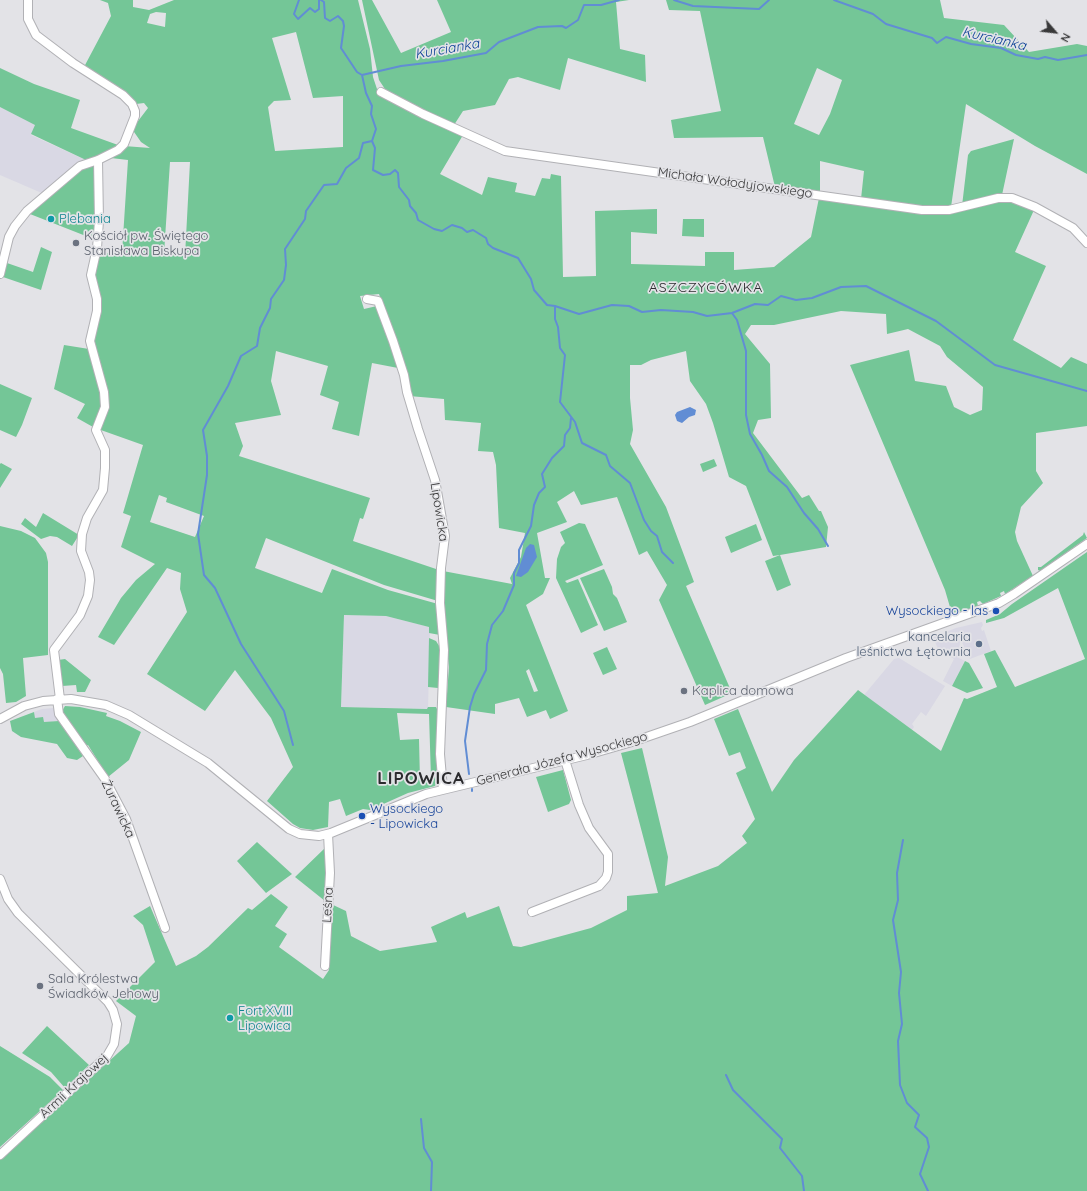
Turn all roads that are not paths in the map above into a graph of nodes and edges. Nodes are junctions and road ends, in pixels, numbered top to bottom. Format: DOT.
graph roads {
  1 [pos="28,0"];
  2 [pos="381,92"];
  3 [pos="98,160"];
  4 [pos="1087,243"];
  5 [pos="0,274"];
  6 [pos="367,299"];
  7 [pos="1087,544"];
  8 [pos="59,699"];
  9 [pos="0,718"];
  10 [pos="565,760"];
  11 [pos="443,789"];
  12 [pos="328,834"];
  13 [pos="0,879"];
  14 [pos="532,912"];
  15 [pos="165,928"];
  16 [pos="325,966"];
  17 [pos="0,1155"];
  1 -- 3 [label="street"];
  2 -- 4 [label="street, Michała Wołodyjowskiego"];
  3 -- 5 [label="street"];
  3 -- 8 [label="street, Żurawicka"];
  6 -- 11 [label="street, Lipowicka"];
  7 -- 10 [label="street, Generała Józefa Wysockiego"];
  8 -- 9 [label="street, Generała Józefa Wysockiego"];
  8 -- 12 [label="street, Generała Józefa Wysockiego"];
  8 -- 15 [label="street, Żurawicka"];
  10 -- 11 [label="street, Generała Józefa Wysockiego"];
  10 -- 14 [label="street"];
  11 -- 12 [label="street, Generała Józefa Wysockiego"];
  12 -- 16 [label="street, Leśna"];
  13 -- 17 [label="street, Armii Krajowej"];
}
